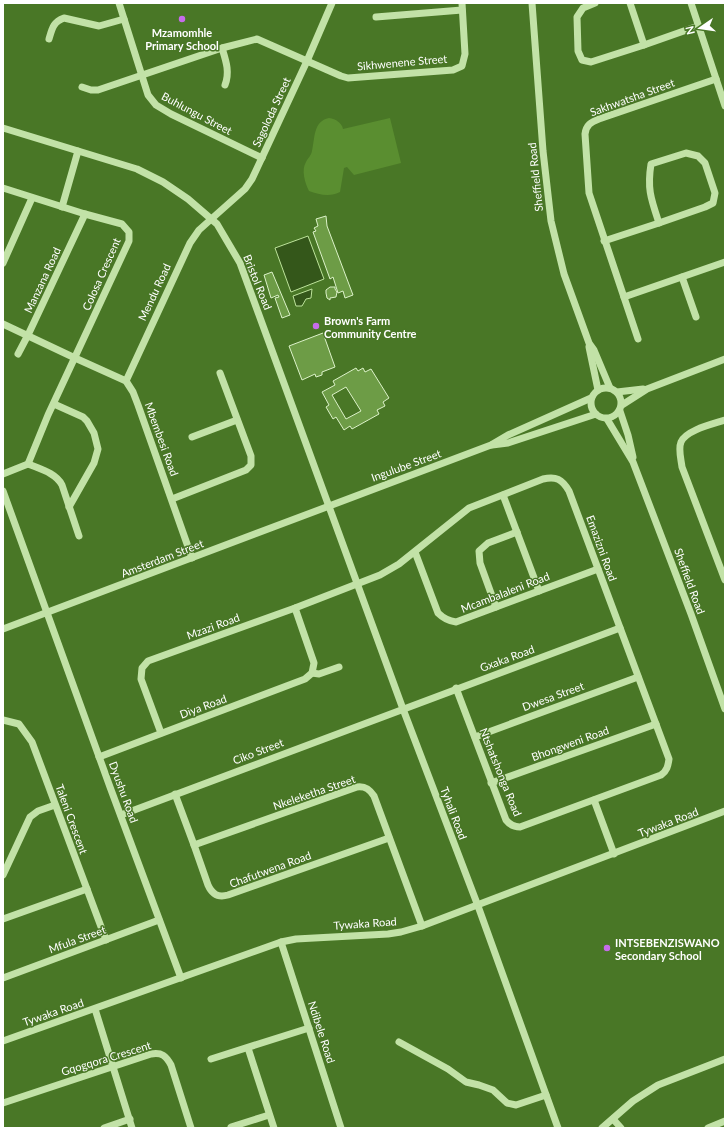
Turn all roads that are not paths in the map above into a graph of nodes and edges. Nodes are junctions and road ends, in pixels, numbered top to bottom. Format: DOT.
graph roads {
  1 [pos="119,3"];
  2 [pos="332,3"];
  3 [pos="532,3"];
  4 [pos="595,3"];
  5 [pos="630,3"];
  6 [pos="691,3"];
  7 [pos="462,7"];
  8 [pos="376,17"];
  9 [pos="124,20"];
  10 [pos="698,26"];
  11 [pos="49,39"];
  12 [pos="644,45"];
  13 [pos="222,48"];
  14 [pos="307,61"];
  15 [pos="143,75"];
  16 [pos="716,79"];
  17 [pos="225,85"];
  18 [pos="82,87"];
  19 [pos="725,106"];
  20 [pos="3,128"];
  21 [pos="78,151"];
  22 [pos="262,158"];
  23 [pos="3,188"];
  24 [pos="32,198"];
  25 [pos="62,207"];
  26 [pos="85,214"];
  27 [pos="211,218"];
  28 [pos="659,222"];
  29 [pos="604,241"];
  30 [pos="725,262"];
  31 [pos="3,263"];
  32 [pos="682,277"];
  33 [pos="624,297"];
  34 [pos="696,317"];
  35 [pos="3,324"];
  36 [pos="28,335"];
  37 [pos="638,339"];
  38 [pos="589,343"];
  39 [pos="18,354"];
  40 [pos="75,358"];
  41 [pos="725,359"];
  42 [pos="220,373"];
  43 [pos="126,381"];
  44 [pos="610,388"];
  45 [pos="647,389"];
  46 [pos="598,390"];
  47 [pos="617,392"];
  48 [pos="591,398"];
  49 [pos="54,404"];
  50 [pos="621,408"];
  51 [pos="596,414"];
  52 [pos="607,419"];
  53 [pos="237,420"];
  54 [pos="725,420"];
  55 [pos="192,436"];
  56 [pos="491,445"];
  57 [pos="633,462"];
  58 [pos="28,464"];
  59 [pos="3,474"];
  60 [pos="3,491"];
  61 [pos="503,495"];
  62 [pos="172,499"];
  63 [pos="328,506"];
  64 [pos="69,507"];
  65 [pos="517,532"];
  66 [pos="79,536"];
  67 [pos="415,552"];
  68 [pos="192,558"];
  69 [pos="598,569"];
  70 [pos="725,580"];
  71 [pos="357,584"];
  72 [pos="540,590"];
  73 [pos="496,607"];
  74 [pos="295,608"];
  75 [pos="47,613"];
  76 [pos="620,628"];
  77 [pos="3,629"];
  78 [pos="339,667"];
  79 [pos="312,673"];
  80 [pos="638,677"];
  81 [pos="456,688"];
  82 [pos="403,709"];
  83 [pos="725,709"];
  84 [pos="3,720"];
  85 [pos="656,724"];
  86 [pos="161,733"];
  87 [pos="475,737"];
  88 [pos="99,757"];
  89 [pos="491,783"];
  90 [pos="174,794"];
  91 [pos="594,800"];
  92 [pos="55,805"];
  93 [pos="725,811"];
  94 [pos="121,815"];
  95 [pos="389,838"];
  96 [pos="194,845"];
  97 [pos="614,854"];
  98 [pos="3,876"];
  99 [pos="87,889"];
  100 [pos="478,906"];
  101 [pos="3,919"];
  102 [pos="159,920"];
  103 [pos="422,926"];
  104 [pos="106,940"];
  105 [pos="282,942"];
  106 [pos="3,978"];
  107 [pos="181,978"];
  108 [pos="95,1009"];
  109 [pos="309,1028"];
  110 [pos="3,1041"];
  111 [pos="399,1042"];
  112 [pos="248,1048"];
  113 [pos="211,1059"];
  114 [pos="725,1059"];
  115 [pos="113,1066"];
  116 [pos="546,1094"];
  117 [pos="3,1103"];
  118 [pos="269,1115"];
  119 [pos="130,1119"];
  120 [pos="612,1119"];
  121 [pos="725,1121"];
  122 [pos="104,1128"];
  123 [pos="132,1128"];
  124 [pos="191,1128"];
  125 [pos="231,1128"];
  126 [pos="274,1128"];
  127 [pos="341,1128"];
  128 [pos="558,1128"];
  129 [pos="602,1128"];
  130 [pos="621,1128"];
  131 [pos="708,1128"];
  1 -- 9 [label="street, Buhlungu Street"];
  2 -- 14 [label="street, Sagoloda Street"];
  3 -- 38 [label="street, Sheffield Road"];
  4 -- 12 [label="street"];
  5 -- 12 [label="street"];
  6 -- 10 [label="street"];
  7 -- 8 [label="street"];
  7 -- 14 [label="street, Sikhwenene Street"];
  9 -- 11 [label="street"];
  9 -- 15 [label="street, Buhlungu Street"];
  10 -- 12 [label="street"];
  10 -- 16 [label="street"];
  13 -- 14 [label="street, Sikhwenene Street"];
  13 -- 15 [label="street, Sikhwenene Street"];
  13 -- 17 [label="street"];
  14 -- 22 [label="street, Sagoloda Street"];
  15 -- 18 [label="street, Sikhwenene Street"];
  15 -- 22 [label="street, Buhlungu Street"];
  16 -- 19 [label="street"];
  16 -- 29 [label="street, Sakhwatsha Street"];
  20 -- 21 [label="street, Bristol Road"];
  21 -- 25 [label="street"];
  21 -- 27 [label="street, Bristol Road"];
  22 -- 27 [label="street, Sagoloda Street"];
  23 -- 24 [label="street, Colosa Crescent"];
  24 -- 25 [label="street, Colosa Crescent"];
  24 -- 31 [label="street"];
  25 -- 26 [label="street, Colosa Crescent"];
  26 -- 36 [label="street, Manzana Road"];
  26 -- 40 [label="street, Colosa Crescent"];
  27 -- 43 [label="street, Mendu Road"];
  27 -- 63 [label="street, Bristol Road"];
  28 -- 28 [label="street"];
  28 -- 29 [label="street"];
  29 -- 33 [label="street, Sakhwatsha Street"];
  30 -- 32 [label="street"];
  32 -- 33 [label="street"];
  32 -- 34 [label="street"];
  33 -- 37 [label="street, Sakhwatsha Street"];
  35 -- 36 [label="street"];
  36 -- 39 [label="street, Manzana Road"];
  36 -- 40 [label="street"];
  38 -- 44 [label="street, Sheffield Road"];
  38 -- 46 [label="street, Sheffield Road"];
  40 -- 43 [label="street"];
  40 -- 49 [label="street, Colosa Crescent"];
  41 -- 45 [label="street"];
  42 -- 53 [label="street"];
  43 -- 62 [label="street, Mbembesi Road"];
  44 -- 46 [label="street"];
  44 -- 47 [label="street"];
  45 -- 47 [label="street"];
  45 -- 50 [label="street"];
  46 -- 48 [label="street"];
  47 -- 50 [label="street"];
  48 -- 51 [label="street"];
  48 -- 56 [label="street, Ingulube Street"];
  49 -- 58 [label="street, Colosa Crescent"];
  49 -- 64 [label="street"];
  50 -- 52 [label="street"];
  50 -- 57 [label="street, Sheffield Road"];
  51 -- 52 [label="street"];
  51 -- 56 [label="street, Ingulube Street"];
  52 -- 57 [label="street, Sheffield Road"];
  53 -- 55 [label="street"];
  53 -- 62 [label="street"];
  54 -- 70 [label="street"];
  56 -- 63 [label="street, Ingulube Street"];
  57 -- 83 [label="street, Sheffield Road"];
  58 -- 59 [label="street"];
  58 -- 64 [label="street"];
  60 -- 75 [label="street, Dyushu Road"];
  61 -- 65 [label="street"];
  61 -- 67 [label="street, Emazizni Road"];
  61 -- 69 [label="street, Emazizni Road"];
  62 -- 68 [label="street, Mbembesi Road"];
  63 -- 68 [label="street, Amsterdam Street"];
  63 -- 71 [label="street, Tyhali Road"];
  64 -- 66 [label="street"];
  65 -- 72 [label="street"];
  65 -- 73 [label="street"];
  67 -- 71 [label="street, Emazizni Road"];
  67 -- 73 [label="street, Mcambalaleni Road"];
  68 -- 75 [label="street, Amsterdam Street"];
  69 -- 72 [label="street, Mcambalaleni Road"];
  69 -- 76 [label="street, Emazizni Road"];
  71 -- 74 [label="street, Mzazi Road"];
  71 -- 82 [label="street, Tyhali Road"];
  72 -- 73 [label="street, Mcambalaleni Road"];
  74 -- 79 [label="street"];
  74 -- 86 [label="street, Mzazi Road"];
  75 -- 77 [label="street, Amsterdam Street"];
  75 -- 88 [label="street, Dyushu Road"];
  76 -- 80 [label="street, Emazizni Road"];
  76 -- 81 [label="street, Gxaka Road"];
  78 -- 79 [label="street, Diya Road"];
  79 -- 86 [label="street, Diya Road"];
  80 -- 85 [label="street, Emazizni Road"];
  80 -- 87 [label="street, Dwesa Street"];
  81 -- 82 [label="street, Gxaka Road"];
  81 -- 87 [label="street, Ntshatshonga Road"];
  82 -- 90 [label="street, Ciko Street"];
  82 -- 100 [label="street, Tyhali Road"];
  84 -- 92 [label="street, Taleni Crescent"];
  85 -- 89 [label="street, Bhongweni Road"];
  85 -- 91 [label="street, Emazizni Road"];
  86 -- 88 [label="street, Diya Road"];
  87 -- 89 [label="street, Ntshatshonga Road"];
  88 -- 94 [label="street, Dyushu Road"];
  89 -- 91 [label="street, Ntshatshonga Road"];
  90 -- 94 [label="street, Ciko Street"];
  90 -- 96 [label="street, Chafutwena Road"];
  91 -- 97 [label="street"];
  92 -- 98 [label="street"];
  92 -- 99 [label="street, Taleni Crescent"];
  93 -- 97 [label="street, Tywaka Road"];
  94 -- 102 [label="street, Dyushu Road"];
  95 -- 96 [label="street, Chafutwena Road"];
  95 -- 96 [label="street, Nkeleketha Street"];
  95 -- 103 [label="street, Nkeleketha Street"];
  97 -- 100 [label="street, Tywaka Road"];
  99 -- 101 [label="street"];
  99 -- 104 [label="street, Taleni Crescent"];
  100 -- 103 [label="street, Tywaka Road"];
  100 -- 116 [label="street, Tyhali Road"];
  102 -- 104 [label="street, Mfula Street"];
  102 -- 107 [label="street, Dyushu Road"];
  103 -- 105 [label="street, Tywaka Road"];
  104 -- 106 [label="street, Mfula Street"];
  105 -- 107 [label="street, Tywaka Road"];
  105 -- 109 [label="street, Ndibele Road"];
  107 -- 108 [label="street, Tywaka Road"];
  108 -- 110 [label="street, Tywaka Road"];
  108 -- 115 [label="street"];
  109 -- 112 [label="street"];
  109 -- 127 [label="street, Ndibele Road"];
  111 -- 116 [label="street"];
  112 -- 113 [label="street"];
  112 -- 118 [label="street"];
  114 -- 120 [label="street"];
  115 -- 117 [label="street, Gqogqora Crescent"];
  115 -- 119 [label="street"];
  115 -- 124 [label="street, Gqogqora Crescent"];
  116 -- 128 [label="street, Tyhali Road"];
  118 -- 125 [label="street"];
  118 -- 126 [label="street"];
  119 -- 122 [label="street"];
  119 -- 123 [label="street"];
  120 -- 129 [label="street"];
  120 -- 130 [label="street"];
  121 -- 131 [label="street"];
}
